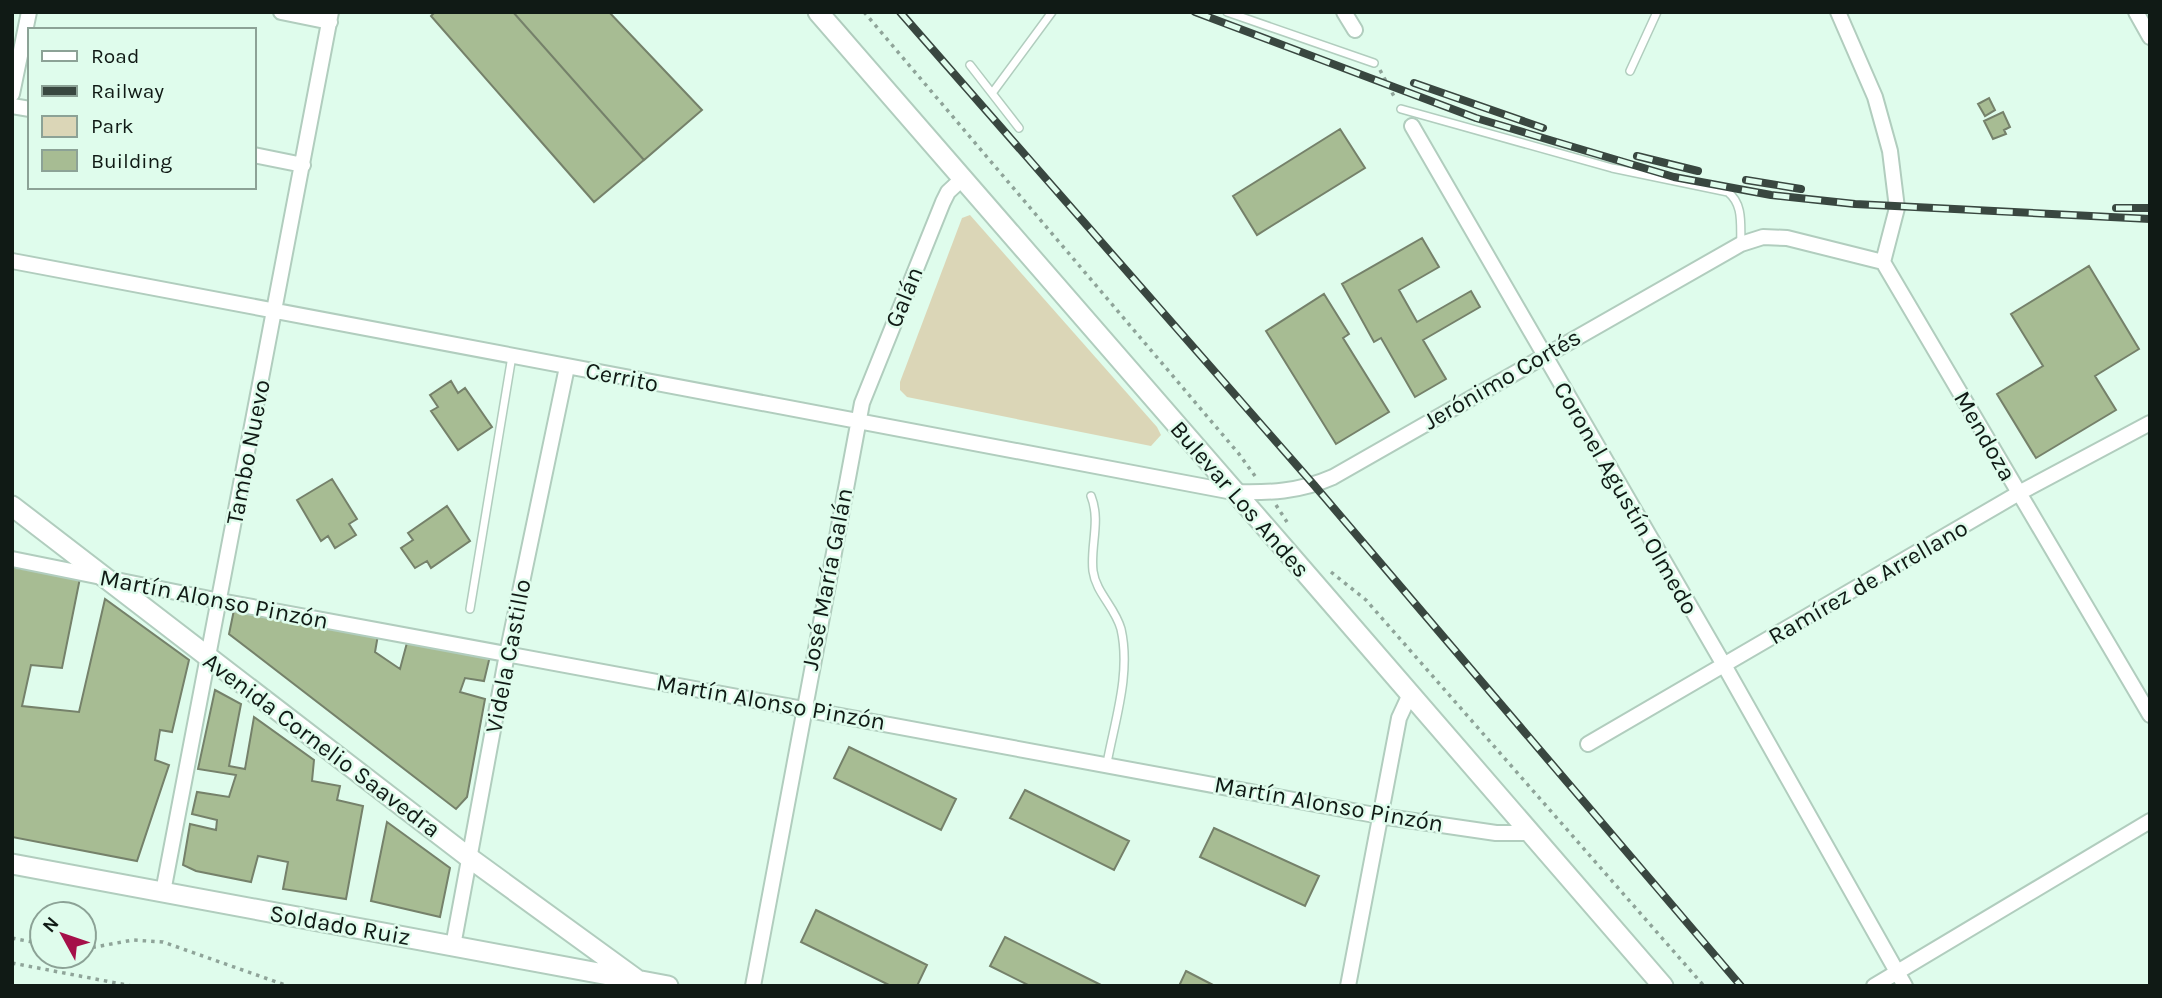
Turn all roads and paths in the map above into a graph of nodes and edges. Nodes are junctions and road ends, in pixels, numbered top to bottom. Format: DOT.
graph roads {
  1 [pos="29,12"];
  2 [pos="281,12"];
  3 [pos="818,12"];
  4 [pos="1052,12"];
  5 [pos="1227,12"];
  6 [pos="1344,12"];
  7 [pos="1657,12"];
  8 [pos="1838,12"];
  9 [pos="2136,12"];
  10 [pos="330,17"];
  11 [pos="1355,30"];
  12 [pos="2150,37"];
  13 [pos="1374,63"];
  14 [pos="970,65"];
  15 [pos="1630,71"];
  16 [pos="993,92"];
  17 [pos="12,94"];
  18 [pos="1401,109"];
  19 [pos="1412,126"];
  20 [pos="1019,128"];
  21 [pos="256,155"];
  22 [pos="303,165"];
  23 [pos="962,179"];
  24 [pos="1741,244"];
  25 [pos="12,261"];
  26 [pos="1883,261"];
  27 [pos="275,310"];
  28 [pos="1543,355"];
  29 [pos="512,356"];
  30 [pos="567,367"];
  31 [pos="857,421"];
  32 [pos="2150,423"];
  33 [pos="1233,492"];
  34 [pos="2019,494"];
  35 [pos="1091,496"];
  36 [pos="12,506"];
  37 [pos="12,559"];
  38 [pos="102,577"];
  39 [pos="220,601"];
  40 [pos="470,609"];
  41 [pos="507,654"];
  42 [pos="209,658"];
  43 [pos="1724,665"];
  44 [pos="1411,692"];
  45 [pos="804,708"];
  46 [pos="2150,715"];
  47 [pos="1588,744"];
  48 [pos="1107,763"];
  49 [pos="1380,816"];
  50 [pos="2150,821"];
  51 [pos="1532,833"];
  52 [pos="471,859"];
  53 [pos="12,864"];
  54 [pos="163,892"];
  55 [pos="98,946"];
  56 [pos="453,946"];
  57 [pos="12,963"];
  58 [pos="1901,980"];
  59 [pos="635,983"];
  60 [pos="132,986"];
  61 [pos="288,986"];
  62 [pos="668,986"];
  63 [pos="753,986"];
  64 [pos="1348,986"];
  65 [pos="1663,986"];
  66 [pos="1874,986"];
  1 -- 17 [label="street"];
  2 -- 10 [label="street"];
  3 -- 23 [label="main road, Bulevar Los Andes"];
  4 -- 16 [label="lane"];
  5 -- 13 [label="lane"];
  6 -- 11 [label="street"];
  7 -- 15 [label="lane"];
  8 -- 26 [label="street"];
  9 -- 12 [label="street"];
  10 -- 22 [label="street, Tambo Nuevo"];
  13 -- 18 [label="path"];
  14 -- 16 [label="lane"];
  16 -- 20 [label="lane"];
  18 -- 24 [label="lane"];
  19 -- 28 [label="street, Coronel Agustín Olmedo"];
  21 -- 22 [label="street"];
  22 -- 27 [label="street, Tambo Nuevo"];
  23 -- 31 [label="street, Galán"];
  23 -- 33 [label="main road, Bulevar Los Andes"];
  24 -- 26 [label="street, Jerónimo Cortés"];
  24 -- 28 [label="street, Jerónimo Cortés"];
  25 -- 27 [label="street, Cerrito"];
  26 -- 34 [label="street, Mendoza"];
  27 -- 29 [label="street, Cerrito"];
  27 -- 39 [label="street, Tambo Nuevo"];
  28 -- 33 [label="street, Jerónimo Cortés"];
  28 -- 43 [label="street, Coronel Agustín Olmedo"];
  29 -- 30 [label="street, Cerrito"];
  29 -- 40 [label="lane"];
  30 -- 31 [label="street, Cerrito"];
  30 -- 41 [label="street, Videla Castillo"];
  31 -- 33 [label="street, Cerrito"];
  31 -- 45 [label="street, José María Galán"];
  32 -- 34 [label="street, Ramírez de Arrellano"];
  33 -- 44 [label="main road, Bulevar Los Andes"];
  34 -- 43 [label="street, Ramírez de Arrellano"];
  34 -- 46 [label="street, Mendoza"];
  35 -- 48 [label="lane"];
  36 -- 38 [label="main road, Avenida Cornelio Saavedra"];
  37 -- 38 [label="street, Martín Alonso Pinzón"];
  38 -- 39 [label="street, Martín Alonso Pinzón"];
  38 -- 42 [label="main road, Avenida Cornelio Saavedra"];
  39 -- 41 [label="street, Martín Alonso Pinzón"];
  39 -- 42 [label="street, Tambo Nuevo"];
  41 -- 45 [label="street, Martín Alonso Pinzón"];
  41 -- 52 [label="street, Videla Castillo"];
  42 -- 52 [label="main road, Avenida Cornelio Saavedra"];
  42 -- 54 [label="street, Tambo Nuevo"];
  43 -- 47 [label="street, Ramírez de Arrellano"];
  43 -- 58 [label="street, Coronel Agustín Olmedo"];
  44 -- 49 [label="street"];
  44 -- 51 [label="main road, Bulevar Los Andes"];
  45 -- 48 [label="street, Martín Alonso Pinzón"];
  45 -- 63 [label="street, José María Galán"];
  48 -- 49 [label="street, Martín Alonso Pinzón"];
  49 -- 51 [label="street, Martín Alonso Pinzón"];
  49 -- 64 [label="street"];
  50 -- 58 [label="street"];
  51 -- 65 [label="main road, Bulevar Los Andes"];
  52 -- 56 [label="street, Videla Castillo"];
  52 -- 59 [label="main road, Avenida Cornelio Saavedra"];
  53 -- 54 [label="main road, Soldado Ruiz"];
  54 -- 56 [label="main road, Soldado Ruiz"];
  55 -- 61 [label="path"];
  56 -- 59 [label="main road, Soldado Ruiz"];
  57 -- 60 [label="path"];
  58 -- 66 [label="street"];
  59 -- 62 [label="main road, Soldado Ruiz"];
}
